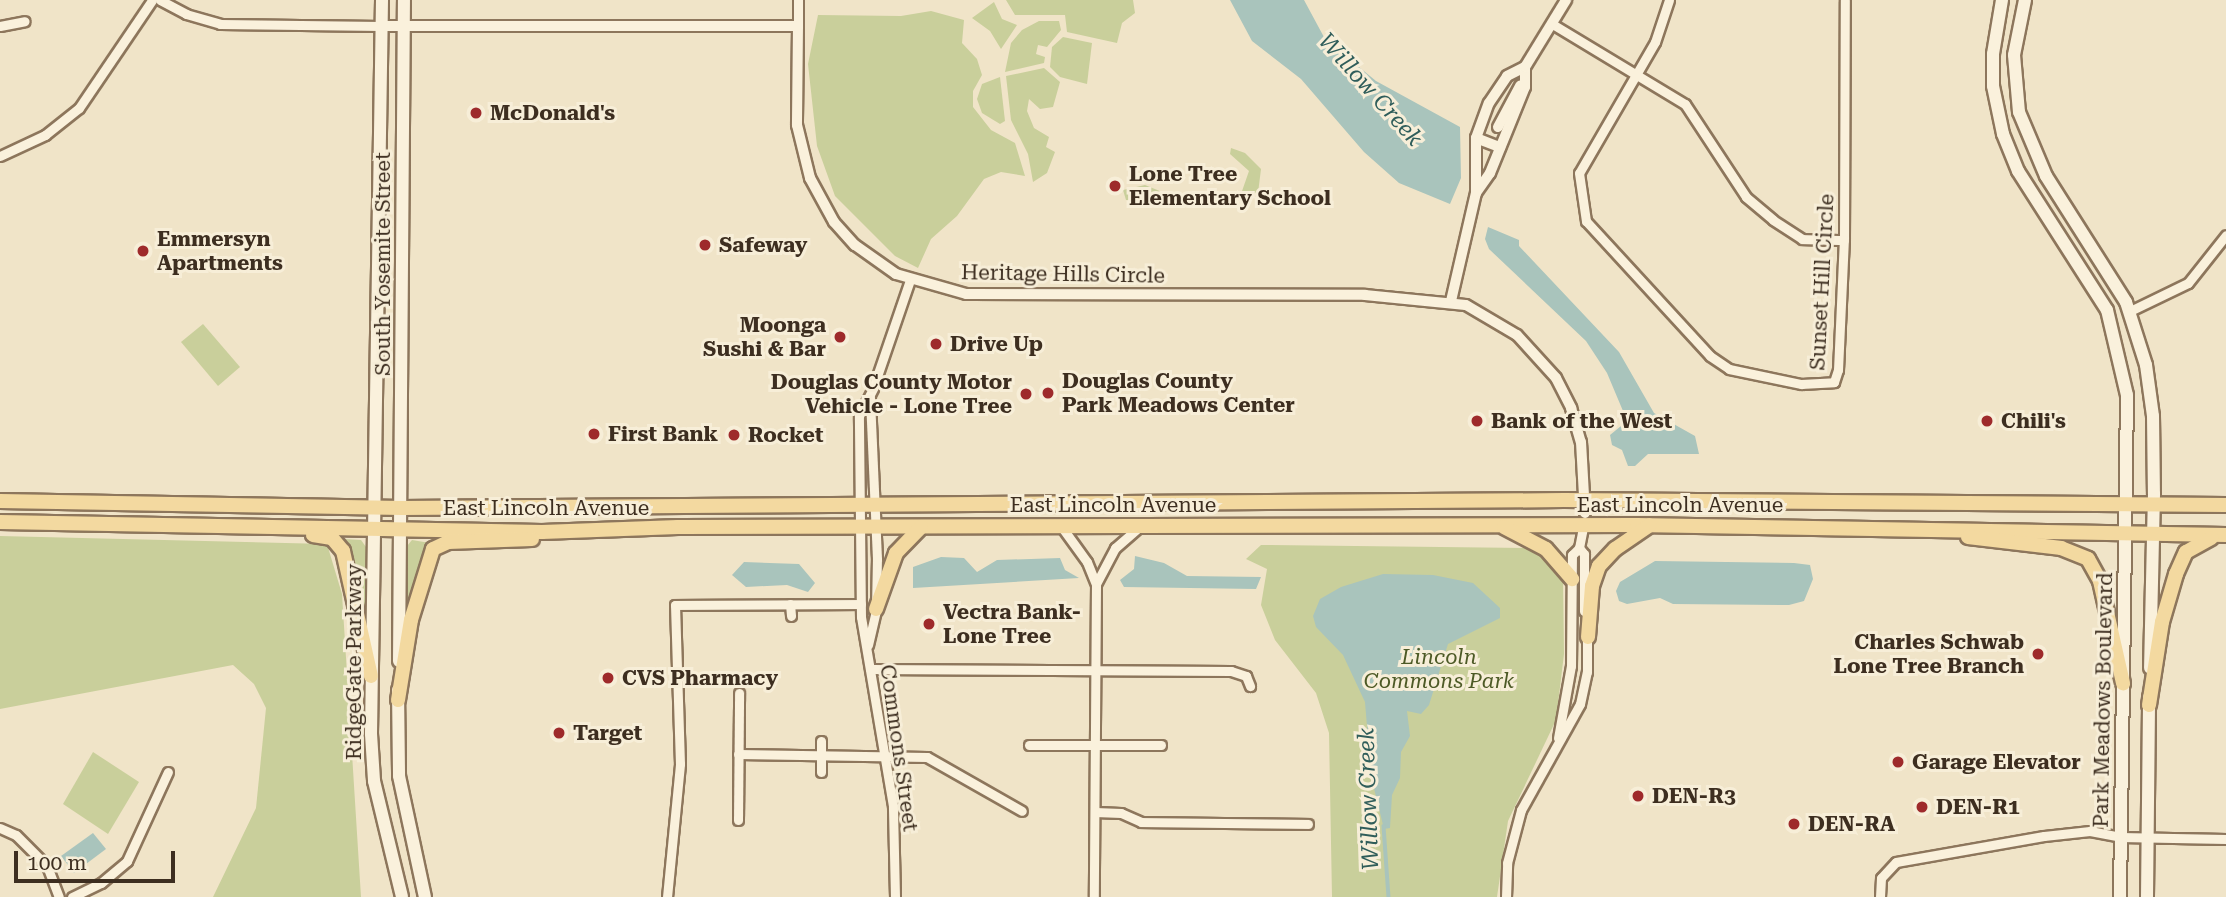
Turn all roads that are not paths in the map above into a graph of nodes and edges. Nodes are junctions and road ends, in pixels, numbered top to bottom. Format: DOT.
graph roads {
  1 [pos="152,0"];
  2 [pos="160,0"];
  3 [pos="382,0"];
  4 [pos="404,0"];
  5 [pos="798,0"];
  6 [pos="1566,0"];
  7 [pos="1669,0"];
  8 [pos="1845,0"];
  9 [pos="2002,0"];
  10 [pos="2025,0"];
  11 [pos="25,21"];
  12 [pos="0,26"];
  13 [pos="381,26"];
  14 [pos="404,26"];
  15 [pos="798,26"];
  16 [pos="1554,26"];
  17 [pos="1525,72"];
  18 [pos="1635,73"];
  19 [pos="1486,113"];
  20 [pos="1497,134"];
  21 [pos="1476,138"];
  22 [pos="0,156"];
  23 [pos="1476,193"];
  24 [pos="2226,234"];
  25 [pos="1844,240"];
  26 [pos="910,281"];
  27 [pos="1451,301"];
  28 [pos="2130,311"];
  29 [pos="870,397"];
  30 [pos="0,501"];
  31 [pos="2127,504"];
  32 [pos="2154,504"];
  33 [pos="2226,505"];
  34 [pos="376,508"];
  35 [pos="402,508"];
  36 [pos="859,508"];
  37 [pos="874,508"];
  38 [pos="1585,513"];
  39 [pos="0,522"];
  40 [pos="163,524"];
  41 [pos="1499,525"];
  42 [pos="1650,525"];
  43 [pos="1061,526"];
  44 [pos="1140,526"];
  45 [pos="860,527"];
  46 [pos="875,527"];
  47 [pos="922,527"];
  48 [pos="375,528"];
  49 [pos="403,528"];
  50 [pos="1879,528"];
  51 [pos="542,532"];
  52 [pos="2126,532"];
  53 [pos="2152,534"];
  54 [pos="2223,535"];
  55 [pos="1579,548"];
  56 [pos="1572,579"];
  57 [pos="1096,584"];
  58 [pos="790,604"];
  59 [pos="861,604"];
  60 [pos="876,609"];
  61 [pos="791,616"];
  62 [pos="1588,637"];
  63 [pos="868,645"];
  64 [pos="870,669"];
  65 [pos="1096,671"];
  66 [pos="371,676"];
  67 [pos="2123,683"];
  68 [pos="1250,686"];
  69 [pos="738,693"];
  70 [pos="398,700"];
  71 [pos="2149,705"];
  72 [pos="821,741"];
  73 [pos="1029,745"];
  74 [pos="1161,745"];
  75 [pos="1095,746"];
  76 [pos="1556,747"];
  77 [pos="738,754"];
  78 [pos="822,755"];
  79 [pos="884,756"];
  80 [pos="168,772"];
  81 [pos="821,772"];
  82 [pos="1022,811"];
  83 [pos="1095,812"];
  84 [pos="738,820"];
  85 [pos="1308,824"];
  86 [pos="0,828"];
  87 [pos="2120,837"];
  88 [pos="2147,839"];
  89 [pos="2226,839"];
  90 [pos="59,897"];
  91 [pos="72,897"];
  92 [pos="402,897"];
  93 [pos="425,897"];
  94 [pos="667,897"];
  95 [pos="895,897"];
  96 [pos="1094,897"];
  97 [pos="1506,897"];
  98 [pos="1880,897"];
  99 [pos="2120,897"];
  100 [pos="2147,897"];
  1 -- 22 [label="street"];
  2 -- 13 [label="street"];
  3 -- 13 [label="main road, South Yosemite Street"];
  4 -- 14 [label="main road, South Yosemite Street"];
  5 -- 15 [label="street"];
  6 -- 16 [label="street"];
  7 -- 18 [label="street"];
  8 -- 25 [label="street, Sunset Hill Circle"];
  9 -- 31 [label="main road, Park Meadows Boulevard"];
  10 -- 28 [label="main road"];
  11 -- 12 [label="street"];
  13 -- 14 [label="street"];
  13 -- 34 [label="main road, South Yosemite Street"];
  14 -- 15 [label="street"];
  14 -- 35 [label="main road, South Yosemite Street"];
  15 -- 26 [label="street, Heritage Hills Circle"];
  16 -- 17 [label="street"];
  16 -- 18 [label="street"];
  17 -- 19 [label="street"];
  17 -- 20 [label="street"];
  17 -- 20 [label="street"];
  18 -- 25 [label="street"];
  18 -- 25 [label="street, Sunset Hill Circle"];
  19 -- 20 [label="street"];
  19 -- 21 [label="street"];
  20 -- 21 [label="street"];
  20 -- 23 [label="street"];
  21 -- 23 [label="street"];
  23 -- 27 [label="street"];
  24 -- 28 [label="street"];
  26 -- 27 [label="street, Heritage Hills Circle"];
  26 -- 29 [label="street, Commons Street"];
  27 -- 38 [label="street, Heritage Hills Circle"];
  28 -- 32 [label="main road"];
  29 -- 36 [label="street, Commons Street"];
  29 -- 37 [label="street, Commons Street"];
  30 -- 34 [label="main road, East Lincoln Avenue"];
  31 -- 32 [label="main road, East Lincoln Avenue"];
  31 -- 38 [label="main road, East Lincoln Avenue"];
  31 -- 52 [label="main road, Park Meadows Boulevard"];
  32 -- 33 [label="main road, East Lincoln Avenue"];
  32 -- 53 [label="main road"];
  34 -- 35 [label="main road, East Lincoln Avenue"];
  34 -- 48 [label="main road, RidgeGate Parkway"];
  35 -- 36 [label="main road, East Lincoln Avenue"];
  35 -- 49 [label="main road, South Yosemite Street"];
  36 -- 37 [label="main road, East Lincoln Avenue"];
  36 -- 45 [label="street, Commons Street"];
  37 -- 38 [label="main road, East Lincoln Avenue"];
  37 -- 46 [label="street, Commons Street"];
  38 -- 41 [label="main road, East Lincoln Avenue"];
  38 -- 42 [label="main road, East Lincoln Avenue"];
  38 -- 55 [label="street"];
  39 -- 40 [label="main road, East Lincoln Avenue"];
  40 -- 48 [label="main road, East Lincoln Avenue"];
  40 -- 66 [label="main road"];
  41 -- 44 [label="main road, East Lincoln Avenue"];
  41 -- 56 [label="main road"];
  42 -- 50 [label="main road, East Lincoln Avenue"];
  42 -- 62 [label="main road"];
  43 -- 44 [label="main road, East Lincoln Avenue"];
  43 -- 47 [label="main road, East Lincoln Avenue"];
  43 -- 57 [label="street"];
  44 -- 57 [label="street"];
  45 -- 46 [label="main road, East Lincoln Avenue"];
  45 -- 51 [label="main road, East Lincoln Avenue"];
  45 -- 59 [label="street, Commons Street"];
  46 -- 47 [label="main road, East Lincoln Avenue"];
  46 -- 60 [label="street, Commons Street"];
  47 -- 60 [label="main road"];
  48 -- 49 [label="main road, East Lincoln Avenue"];
  48 -- 66 [label="main road, RidgeGate Parkway"];
  49 -- 51 [label="main road, East Lincoln Avenue"];
  49 -- 70 [label="main road"];
  50 -- 52 [label="main road, East Lincoln Avenue"];
  50 -- 67 [label="main road"];
  51 -- 70 [label="main road"];
  52 -- 53 [label="main road, East Lincoln Avenue"];
  52 -- 67 [label="main road, Park Meadows Boulevard"];
  53 -- 54 [label="main road, East Lincoln Avenue"];
  53 -- 71 [label="main road"];
  54 -- 71 [label="main road"];
  55 -- 56 [label="street"];
  55 -- 62 [label="street"];
  56 -- 76 [label="street"];
  57 -- 65 [label="street"];
  58 -- 59 [label="street"];
  58 -- 61 [label="street"];
  58 -- 94 [label="street"];
  59 -- 63 [label="street, Commons Street"];
  60 -- 63 [label="street, Commons Street"];
  62 -- 76 [label="street"];
  63 -- 64 [label="street, Commons Street"];
  64 -- 65 [label="street"];
  64 -- 79 [label="street, Commons Street"];
  65 -- 68 [label="street"];
  65 -- 75 [label="street"];
  66 -- 92 [label="main road, RidgeGate Parkway"];
  67 -- 87 [label="main road, Park Meadows Boulevard"];
  69 -- 77 [label="street"];
  70 -- 93 [label="main road"];
  71 -- 88 [label="main road"];
  72 -- 78 [label="street"];
  73 -- 75 [label="street"];
  74 -- 75 [label="street"];
  75 -- 83 [label="street"];
  76 -- 97 [label="street"];
  77 -- 78 [label="street"];
  77 -- 84 [label="street"];
  78 -- 79 [label="street"];
  78 -- 81 [label="street"];
  79 -- 82 [label="street"];
  79 -- 95 [label="street, Commons Street"];
  80 -- 91 [label="street"];
  83 -- 85 [label="street"];
  83 -- 96 [label="street"];
  86 -- 90 [label="street"];
  87 -- 88 [label="street"];
  87 -- 98 [label="street"];
  87 -- 99 [label="main road, Park Meadows Boulevard"];
  88 -- 89 [label="street"];
  88 -- 100 [label="main road"];
}
